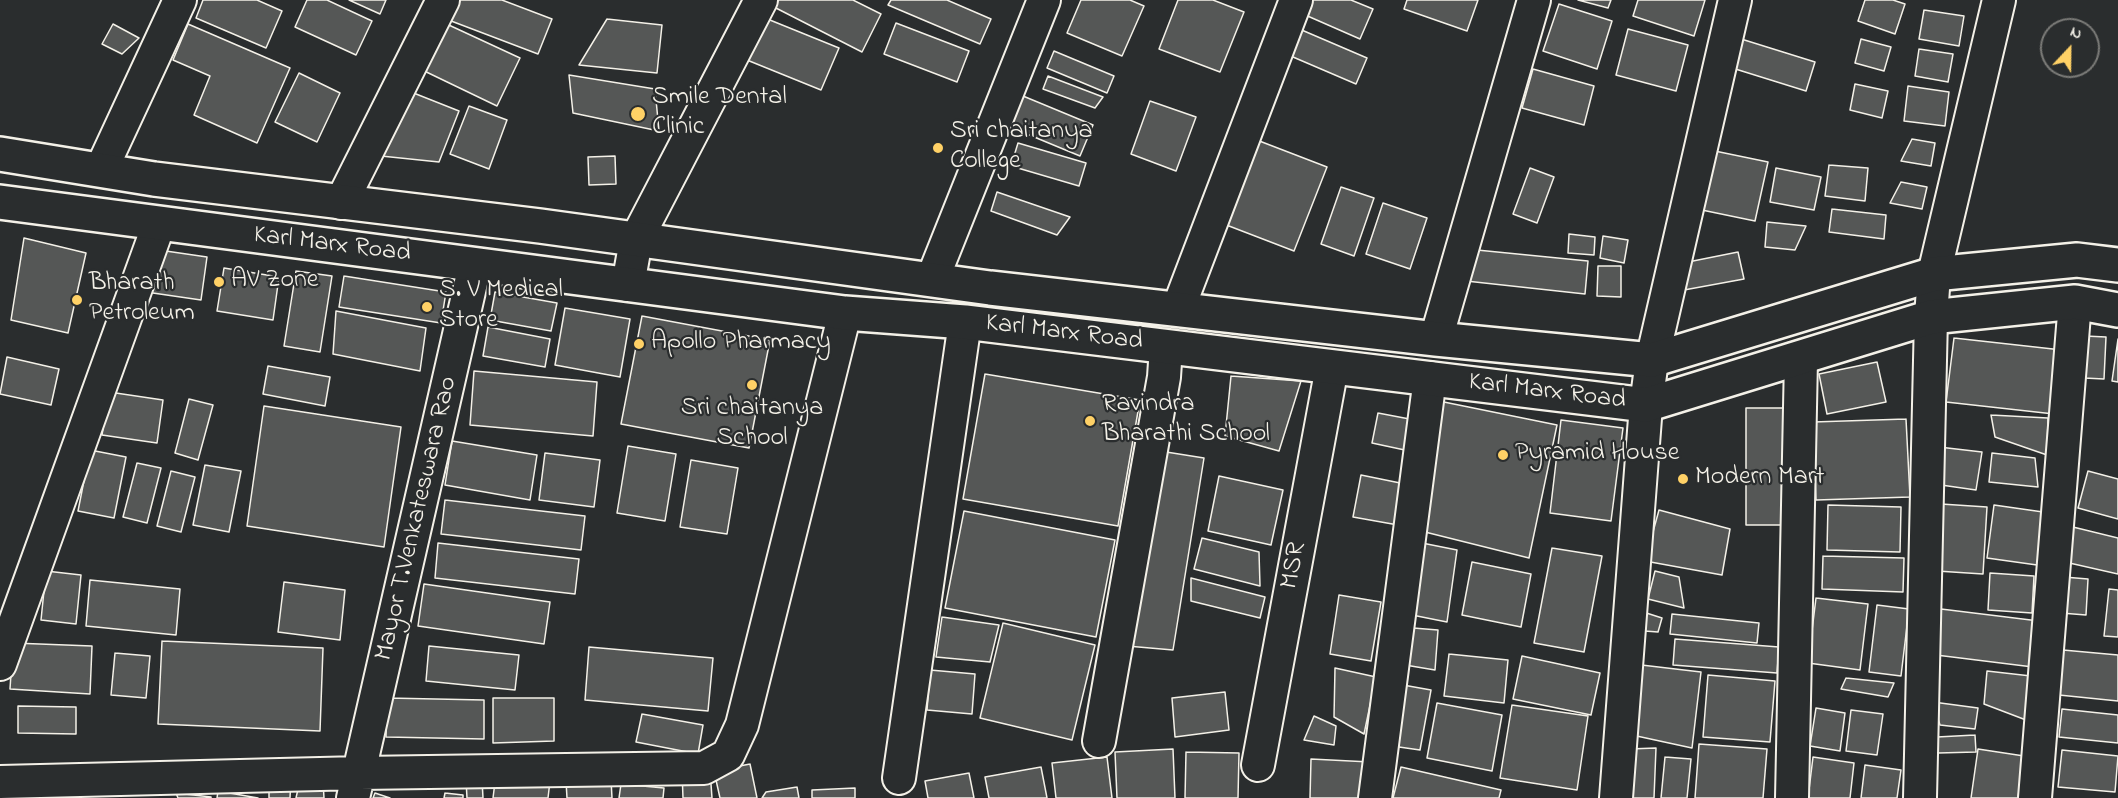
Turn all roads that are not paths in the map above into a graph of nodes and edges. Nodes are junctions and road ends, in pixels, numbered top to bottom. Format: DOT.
graph roads {
  1 [pos="180,0"];
  2 [pos="443,0"];
  3 [pos="761,0"];
  4 [pos="1044,0"];
  5 [pos="1296,0"];
  6 [pos="1534,0"];
  7 [pos="1735,0"];
  8 [pos="1999,0"];
  9 [pos="0,154"];
  10 [pos="100,170"];
  11 [pos="0,202"];
  12 [pos="341,203"];
  13 [pos="159,224"];
  14 [pos="636,240"];
  15 [pos="476,265"];
  16 [pos="2118,265"];
  17 [pos="1934,274"];
  18 [pos="932,280"];
  19 [pos="628,285"];
  20 [pos="2075,302"];
  21 [pos="1178,309"];
  22 [pos="2118,310"];
  23 [pos="845,313"];
  24 [pos="1930,316"];
  25 [pos="965,322"];
  26 [pos="1436,339"];
  27 [pos="1166,347"];
  28 [pos="1801,359"];
  29 [pos="1652,360"];
  30 [pos="1332,367"];
  31 [pos="1430,378"];
  32 [pos="1646,405"];
  33 [pos="0,664"];
  34 [pos="1099,741"];
  35 [pos="1258,765"];
  36 [pos="899,778"];
  37 [pos="0,782"];
  38 [pos="357,785"];
  39 [pos="1375,798"];
  40 [pos="1616,798"];
  41 [pos="1791,798"];
  42 [pos="1920,798"];
  43 [pos="2035,798"];
  1 -- 10 [label="street"];
  2 -- 12 [label="street"];
  3 -- 14 [label="street"];
  4 -- 18 [label="street"];
  5 -- 21 [label="street"];
  6 -- 26 [label="street"];
  7 -- 29 [label="street"];
  8 -- 17 [label="street"];
  9 -- 10 [label="main road, Karl Marx Road"];
  10 -- 12 [label="main road, Karl Marx Road"];
  11 -- 13 [label="main road, Karl Marx Road"];
  12 -- 14 [label="main road, Karl Marx Road"];
  13 -- 15 [label="main road, Karl Marx Road"];
  13 -- 33 [label="street"];
  14 -- 18 [label="main road, Karl Marx Road"];
  14 -- 19 [label="street"];
  15 -- 19 [label="main road, Karl Marx Road"];
  15 -- 38 [label="street, Mayor T.Venkateswara Rao"];
  16 -- 17 [label="main road, Karl Marx Road"];
  17 -- 24 [label="street"];
  17 -- 29 [label="main road, Karl Marx Road"];
  18 -- 21 [label="main road, Karl Marx Road"];
  19 -- 23 [label="main road, Karl Marx Road"];
  20 -- 22 [label="main road, Karl Marx Road"];
  20 -- 24 [label="main road, Karl Marx Road"];
  20 -- 43 [label="street"];
  21 -- 26 [label="main road, Karl Marx Road"];
  23 -- 25 [label="main road, Karl Marx Road"];
  23 -- 38 [label="street"];
  24 -- 28 [label="main road, Karl Marx Road"];
  24 -- 42 [label="street"];
  25 -- 27 [label="main road, Karl Marx Road"];
  25 -- 36 [label="street"];
  26 -- 29 [label="main road, Karl Marx Road"];
  27 -- 30 [label="main road, Karl Marx Road"];
  27 -- 34 [label="street"];
  28 -- 32 [label="main road, Karl Marx Road"];
  28 -- 41 [label="street"];
  29 -- 32 [label="street"];
  30 -- 31 [label="main road, Karl Marx Road"];
  30 -- 35 [label="street, MSR"];
  31 -- 32 [label="main road, Karl Marx Road"];
  31 -- 39 [label="street"];
  32 -- 40 [label="street"];
  37 -- 38 [label="street"];
}
